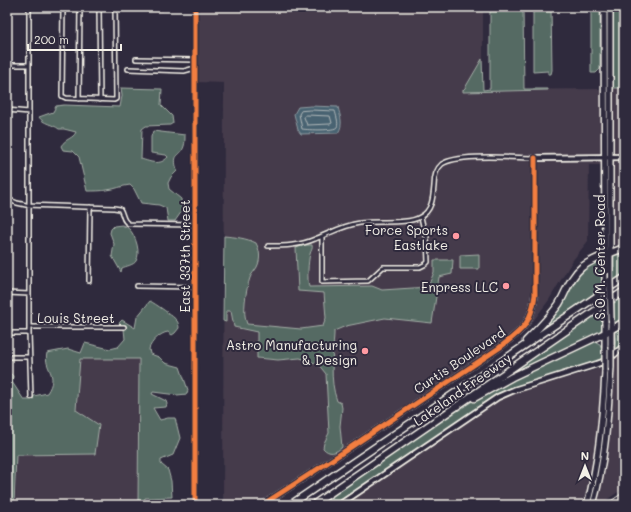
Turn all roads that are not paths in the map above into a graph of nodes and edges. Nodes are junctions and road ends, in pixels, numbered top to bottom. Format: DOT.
graph roads {
  1 [pos="29,7"];
  2 [pos="63,7"];
  3 [pos="80,7"];
  4 [pos="99,7"];
  5 [pos="115,7"];
  6 [pos="195,7"];
  7 [pos="604,7"];
  8 [pos="610,7"];
  9 [pos="136,59"];
  10 [pos="195,60"];
  11 [pos="7,65"];
  12 [pos="29,65"];
  13 [pos="195,68"];
  14 [pos="128,69"];
  15 [pos="79,99"];
  16 [pos="100,100"];
  17 [pos="7,110"];
  18 [pos="29,112"];
  19 [pos="608,157"];
  20 [pos="624,157"];
  21 [pos="535,158"];
  22 [pos="7,199"];
  23 [pos="29,205"];
  24 [pos="90,207"];
  25 [pos="421,217"];
  26 [pos="195,225"];
  27 [pos="322,236"];
  28 [pos="268,246"];
  29 [pos="624,248"];
  30 [pos="607,253"];
  31 [pos="624,278"];
  32 [pos="90,281"];
  33 [pos="137,286"];
  34 [pos="195,286"];
  35 [pos="624,291"];
  36 [pos="7,294"];
  37 [pos="29,294"];
  38 [pos="624,322"];
  39 [pos="29,327"];
  40 [pos="124,327"];
  41 [pos="608,331"];
  42 [pos="7,333"];
  43 [pos="29,333"];
  44 [pos="624,346"];
  45 [pos="510,355"];
  46 [pos="7,357"];
  47 [pos="29,357"];
  48 [pos="30,397"];
  49 [pos="453,407"];
  50 [pos="195,505"];
  51 [pos="262,505"];
  52 [pos="290,505"];
  53 [pos="313,505"];
  54 [pos="339,505"];
  55 [pos="587,505"];
  56 [pos="593,505"];
  1 -- 12 [label="street"];
  2 -- 15 [label="street"];
  3 -- 15 [label="street"];
  4 -- 16 [label="street"];
  5 -- 16 [label="street"];
  6 -- 10 [label="street, East 337th Street"];
  7 -- 19 [label="main road, S.O.M. Center Road"];
  8 -- 19 [label="main road, S.O.M. Center Road"];
  9 -- 10 [label="street"];
  10 -- 13 [label="street, East 337th Street"];
  11 -- 12 [label="street"];
  12 -- 18 [label="street"];
  13 -- 14 [label="street"];
  13 -- 26 [label="street, East 337th Street"];
  15 -- 16 [label="street"];
  17 -- 18 [label="street"];
  18 -- 23 [label="street"];
  19 -- 20 [label="street"];
  19 -- 21 [label="street"];
  19 -- 30 [label="main road, S.O.M. Center Road"];
  21 -- 25 [label="street"];
  21 -- 51 [label="street, Curtis Boulevard"];
  22 -- 23 [label="street"];
  23 -- 24 [label="street"];
  23 -- 37 [label="street"];
  24 -- 26 [label="street"];
  24 -- 32 [label="street"];
  25 -- 27 [label="street"];
  25 -- 27 [label="street"];
  26 -- 34 [label="street, East 337th Street"];
  27 -- 28 [label="street"];
  29 -- 30 [label="highway"];
  30 -- 41 [label="main road, S.O.M. Center Road, bridge"];
  30 -- 41 [label="main road, S.O.M. Center Road, bridge"];
  30 -- 45 [label="highway"];
  31 -- 45 [label="highway, Lakeland Freeway"];
  33 -- 34 [label="street"];
  34 -- 50 [label="street, East 337th Street"];
  35 -- 49 [label="highway, Lakeland Freeway"];
  36 -- 37 [label="street"];
  37 -- 39 [label="street"];
  38 -- 41 [label="highway"];
  39 -- 40 [label="street, Louis Street"];
  39 -- 43 [label="street"];
  41 -- 49 [label="highway"];
  41 -- 55 [label="main road, S.O.M. Center Road, bridge"];
  41 -- 56 [label="main road, S.O.M. Center Road, bridge"];
  42 -- 43 [label="street"];
  43 -- 47 [label="street"];
  44 -- 54 [label="street"];
  45 -- 52 [label="highway, Lakeland Freeway"];
  46 -- 47 [label="street"];
  47 -- 48 [label="street"];
  49 -- 53 [label="highway, Lakeland Freeway"];
}
